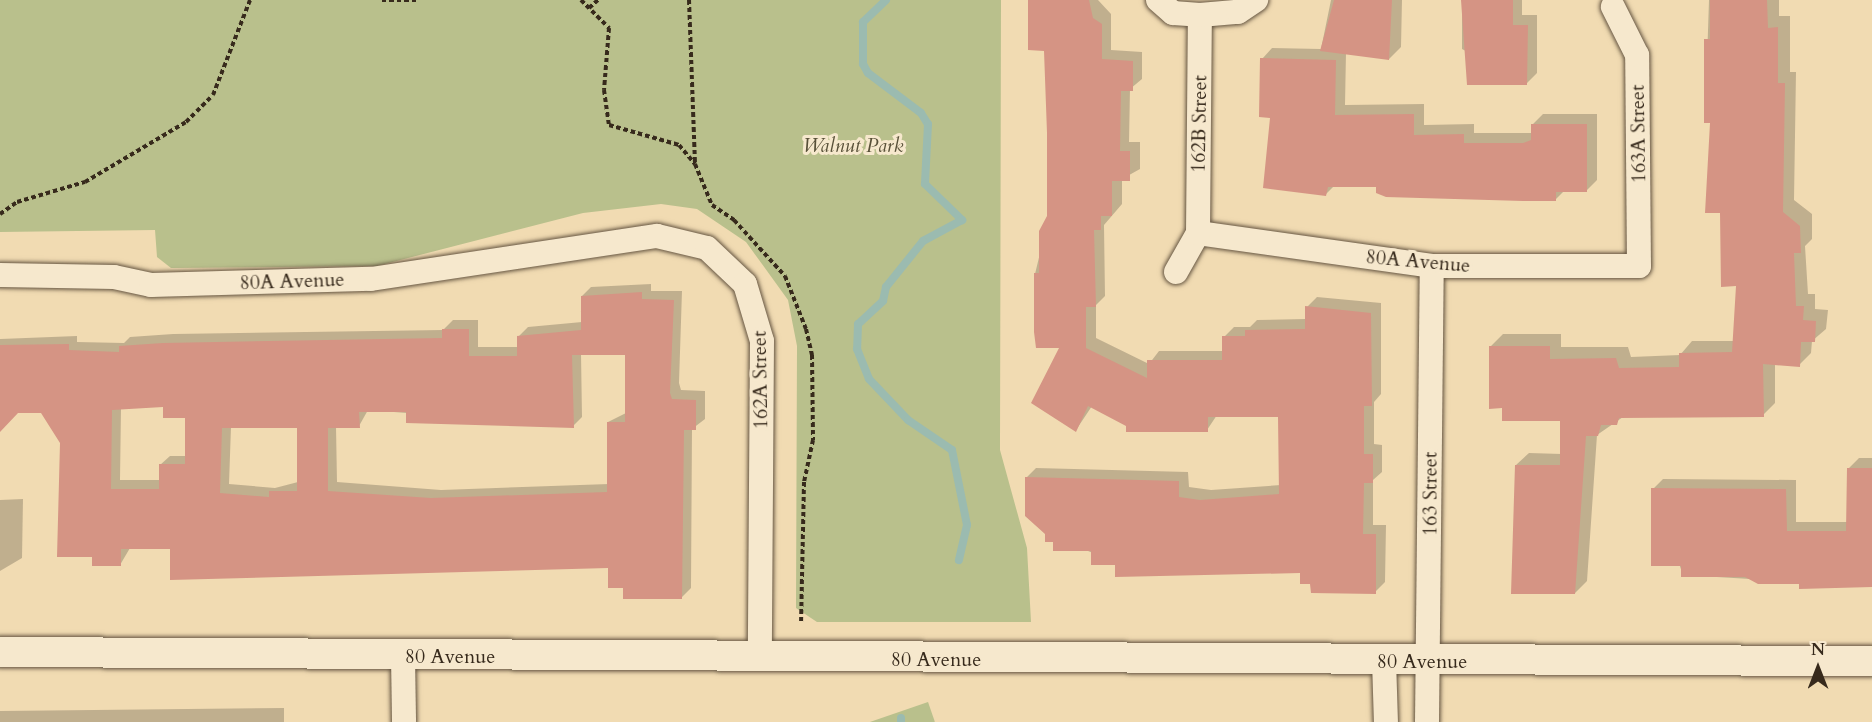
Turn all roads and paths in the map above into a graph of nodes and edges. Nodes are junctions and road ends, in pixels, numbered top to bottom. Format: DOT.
graph roads {
  1 [pos="250,0"];
  2 [pos="382,0"];
  3 [pos="417,0"];
  4 [pos="598,0"];
  5 [pos="689,0"];
  6 [pos="1158,0"];
  7 [pos="1256,0"];
  8 [pos="589,8"];
  9 [pos="1614,8"];
  10 [pos="1200,15"];
  11 [pos="695,164"];
  12 [pos="0,214"];
  13 [pos="1198,233"];
  14 [pos="583,244"];
  15 [pos="1432,266"];
  16 [pos="1639,266"];
  17 [pos="1176,272"];
  18 [pos="0,275"];
  19 [pos="0,652"];
  20 [pos="403,656"];
  21 [pos="760,658"];
  22 [pos="1384,660"];
  23 [pos="1429,661"];
  24 [pos="1872,661"];
  25 [pos="404,722"];
  26 [pos="1386,722"];
  27 [pos="1427,722"];
  1 -- 12 [label="path"];
  2 -- 3 [label="path"];
  4 -- 8 [label="path"];
  5 -- 11 [label="path"];
  6 -- 10 [label="street"];
  7 -- 10 [label="street"];
  9 -- 16 [label="street, 163A Street"];
  10 -- 13 [label="street, 162B Street"];
  13 -- 15 [label="street, 80A Avenue"];
  13 -- 17 [label="street"];
  14 -- 18 [label="street, 80A Avenue"];
  14 -- 21 [label="street, 162A Street"];
  15 -- 16 [label="street, 80A Avenue"];
  15 -- 23 [label="street, 163 Street"];
  19 -- 20 [label="street, 80 Avenue"];
  20 -- 21 [label="street, 80 Avenue"];
  20 -- 25 [label="street"];
  21 -- 22 [label="street, 80 Avenue"];
  22 -- 23 [label="street, 80 Avenue"];
  22 -- 26 [label="street"];
  23 -- 24 [label="street, 80 Avenue"];
  23 -- 27 [label="street, 163 Street"];
}
